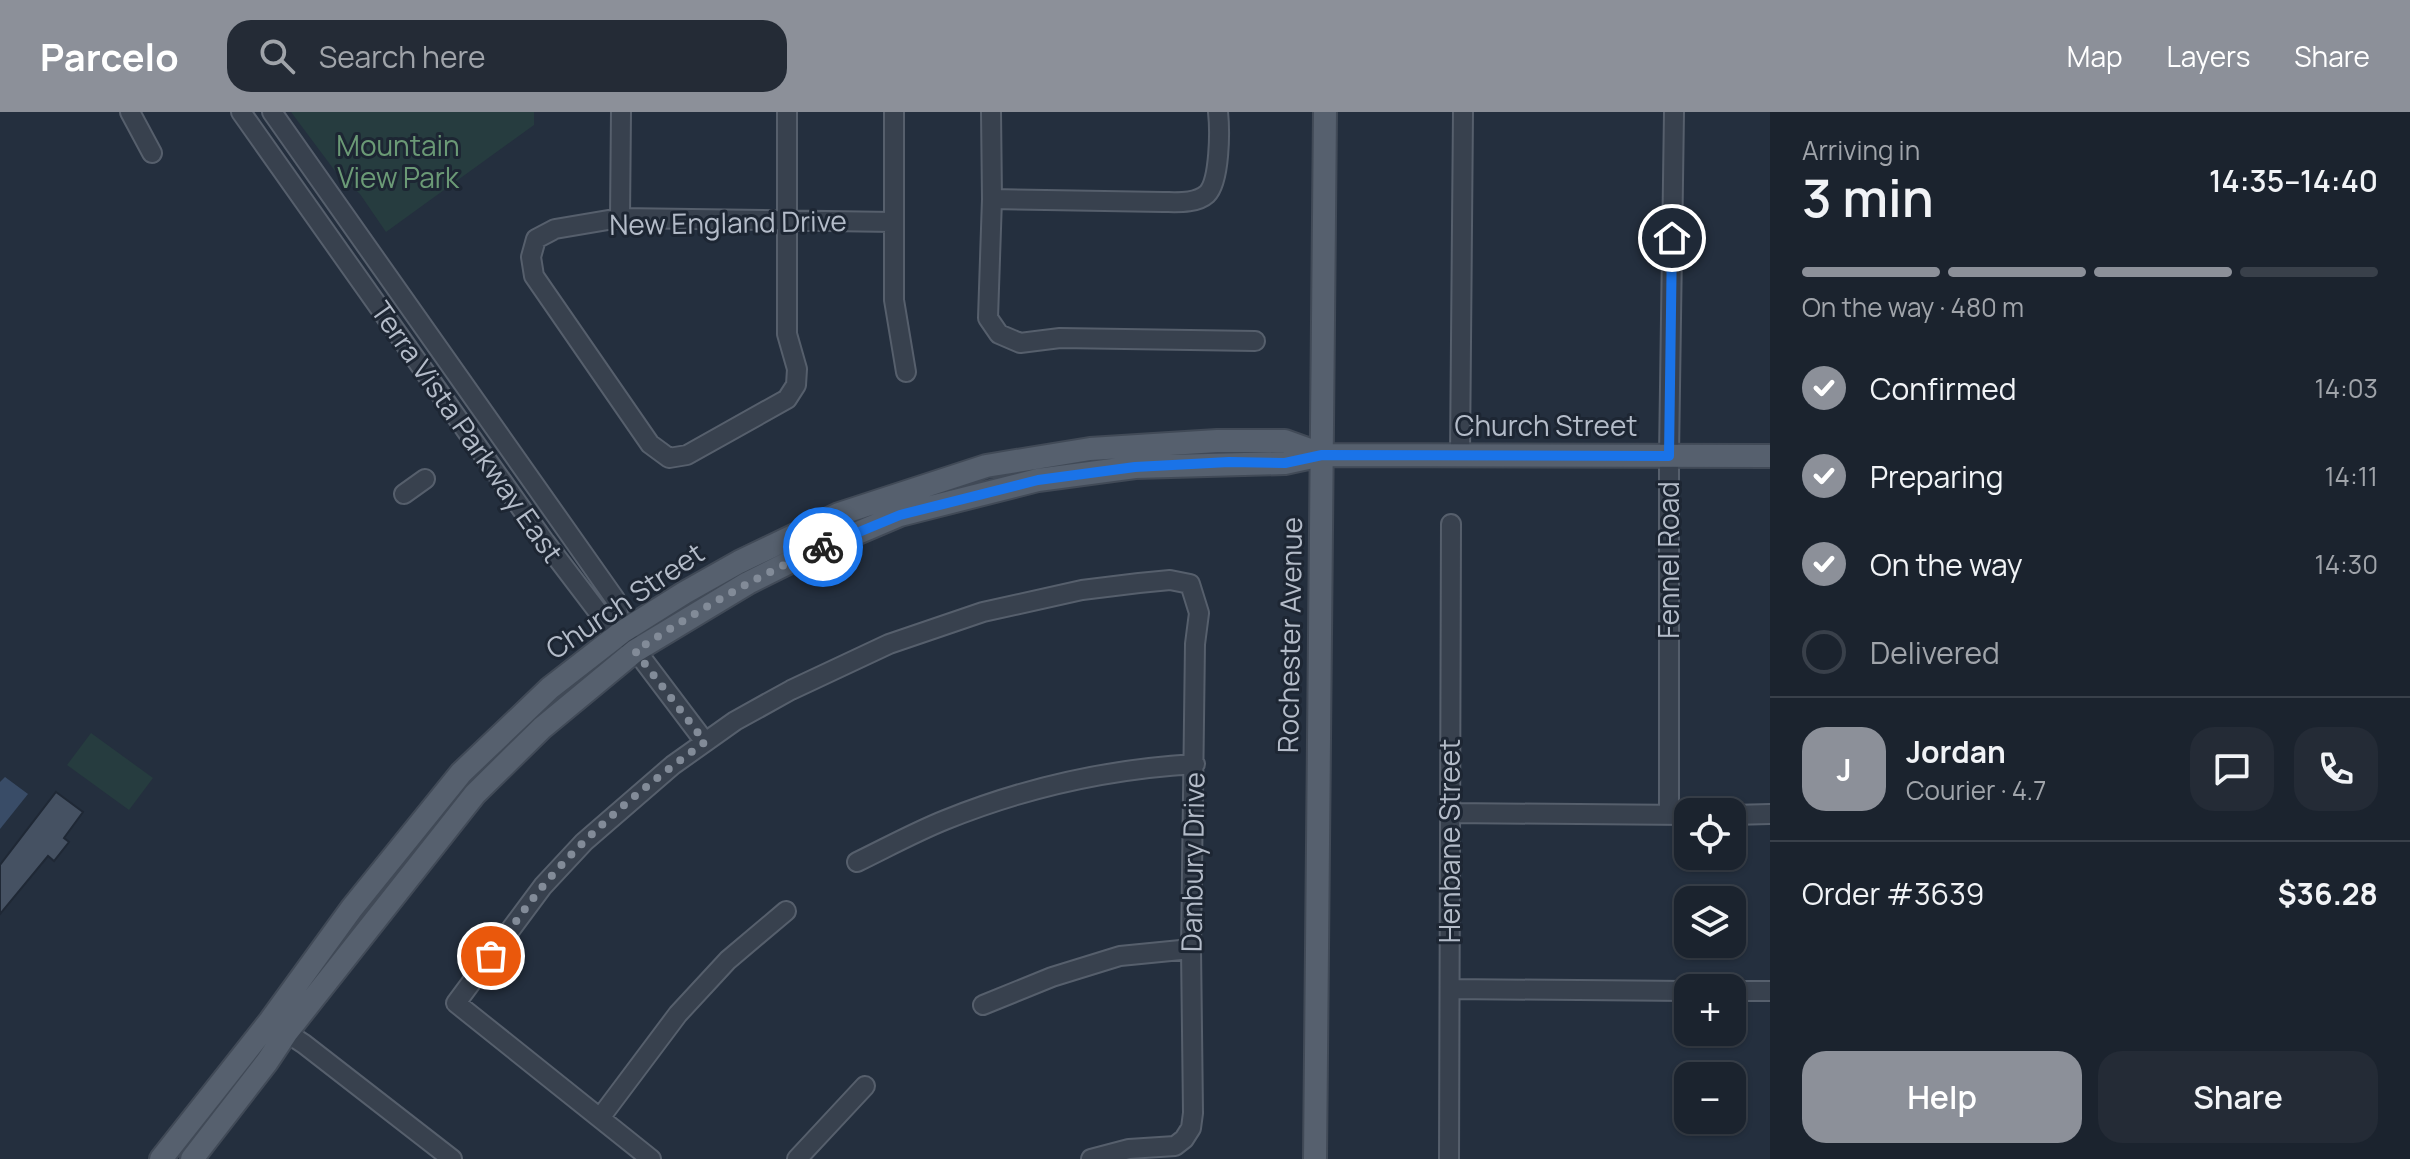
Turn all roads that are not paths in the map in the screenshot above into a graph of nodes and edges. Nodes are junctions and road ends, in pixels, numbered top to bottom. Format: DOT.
graph roads {
  1 [pos="130,112"];
  2 [pos="241,112"];
  3 [pos="272,112"];
  4 [pos="621,112"];
  5 [pos="787,112"];
  6 [pos="894,112"];
  7 [pos="991,112"];
  8 [pos="1218,112"];
  9 [pos="1325,112"];
  10 [pos="1463,112"];
  11 [pos="1674,112"];
  12 [pos="152,153"];
  13 [pos="992,199"];
  14 [pos="620,218"];
  15 [pos="787,219"];
  16 [pos="893,222"];
  17 [pos="1255,341"];
  18 [pos="906,372"];
  19 [pos="1322,455"];
  20 [pos="1460,456"];
  21 [pos="1669,456"];
  22 [pos="1770,456"];
  23 [pos="425,479"];
  24 [pos="404,494"];
  25 [pos="1451,524"];
  26 [pos="622,632"];
  27 [pos="635,651"];
  28 [pos="705,742"];
  29 [pos="1195,764"];
  30 [pos="1450,813"];
  31 [pos="1770,814"];
  32 [pos="1669,815"];
  33 [pos="1674,815"];
  34 [pos="1746,815"];
  35 [pos="857,862"];
  36 [pos="786,911"];
  37 [pos="1191,949"];
  38 [pos="1450,989"];
  39 [pos="1674,991"];
  40 [pos="1746,991"];
  41 [pos="1770,991"];
  42 [pos="983,1005"];
  43 [pos="278,1027"];
  44 [pos="865,1086"];
  45 [pos="600,1118"];
  46 [pos="161,1159"];
  47 [pos="192,1159"];
  48 [pos="452,1159"];
  49 [pos="651,1159"];
  50 [pos="797,1159"];
  51 [pos="1091,1159"];
  52 [pos="1315,1159"];
  53 [pos="1449,1159"];
  1 -- 12 [label="street"];
  2 -- 26 [label="street, Terra Vista Parkway East"];
  3 -- 26 [label="street"];
  4 -- 14 [label="street"];
  5 -- 15 [label="street"];
  6 -- 16 [label="street"];
  7 -- 13 [label="street"];
  8 -- 13 [label="street"];
  9 -- 19 [label="main road, Rochester Avenue"];
  10 -- 20 [label="street"];
  11 -- 21 [label="street, Fennel Road"];
  13 -- 17 [label="street"];
  14 -- 15 [label="street, New England Drive"];
  14 -- 15 [label="street, New England Drive"];
  15 -- 16 [label="street, New England Drive"];
  16 -- 18 [label="street"];
  19 -- 20 [label="main road, Church Street"];
  19 -- 26 [label="main road, Church Street"];
  19 -- 27 [label="main road, Church Street"];
  19 -- 52 [label="main road, Rochester Avenue"];
  20 -- 21 [label="main road, Church Street"];
  21 -- 22 [label="main road, Church Street"];
  21 -- 32 [label="street, Fennel Road"];
  23 -- 24 [label="street"];
  25 -- 30 [label="street, Henbane Street"];
  26 -- 27 [label="street, Terra Vista Parkway East"];
  26 -- 43 [label="main road, Church Street"];
  27 -- 28 [label="street, Terra Vista Parkway East"];
  27 -- 43 [label="main road, Church Street"];
  28 -- 29 [label="street, Danbury Drive"];
  28 -- 45 [label="street"];
  29 -- 35 [label="street"];
  29 -- 37 [label="street, Danbury Drive"];
  30 -- 32 [label="street"];
  30 -- 38 [label="street, Henbane Street"];
  31 -- 34 [label="street"];
  32 -- 33 [label="street"];
  36 -- 45 [label="street"];
  37 -- 42 [label="street"];
  37 -- 51 [label="street, Danbury Drive"];
  38 -- 39 [label="street"];
  38 -- 53 [label="street, Henbane Street"];
  40 -- 41 [label="street"];
  43 -- 46 [label="main road, Church Street"];
  43 -- 47 [label="main road, Church Street"];
  43 -- 48 [label="street"];
  44 -- 50 [label="street"];
  45 -- 49 [label="street"];
}
